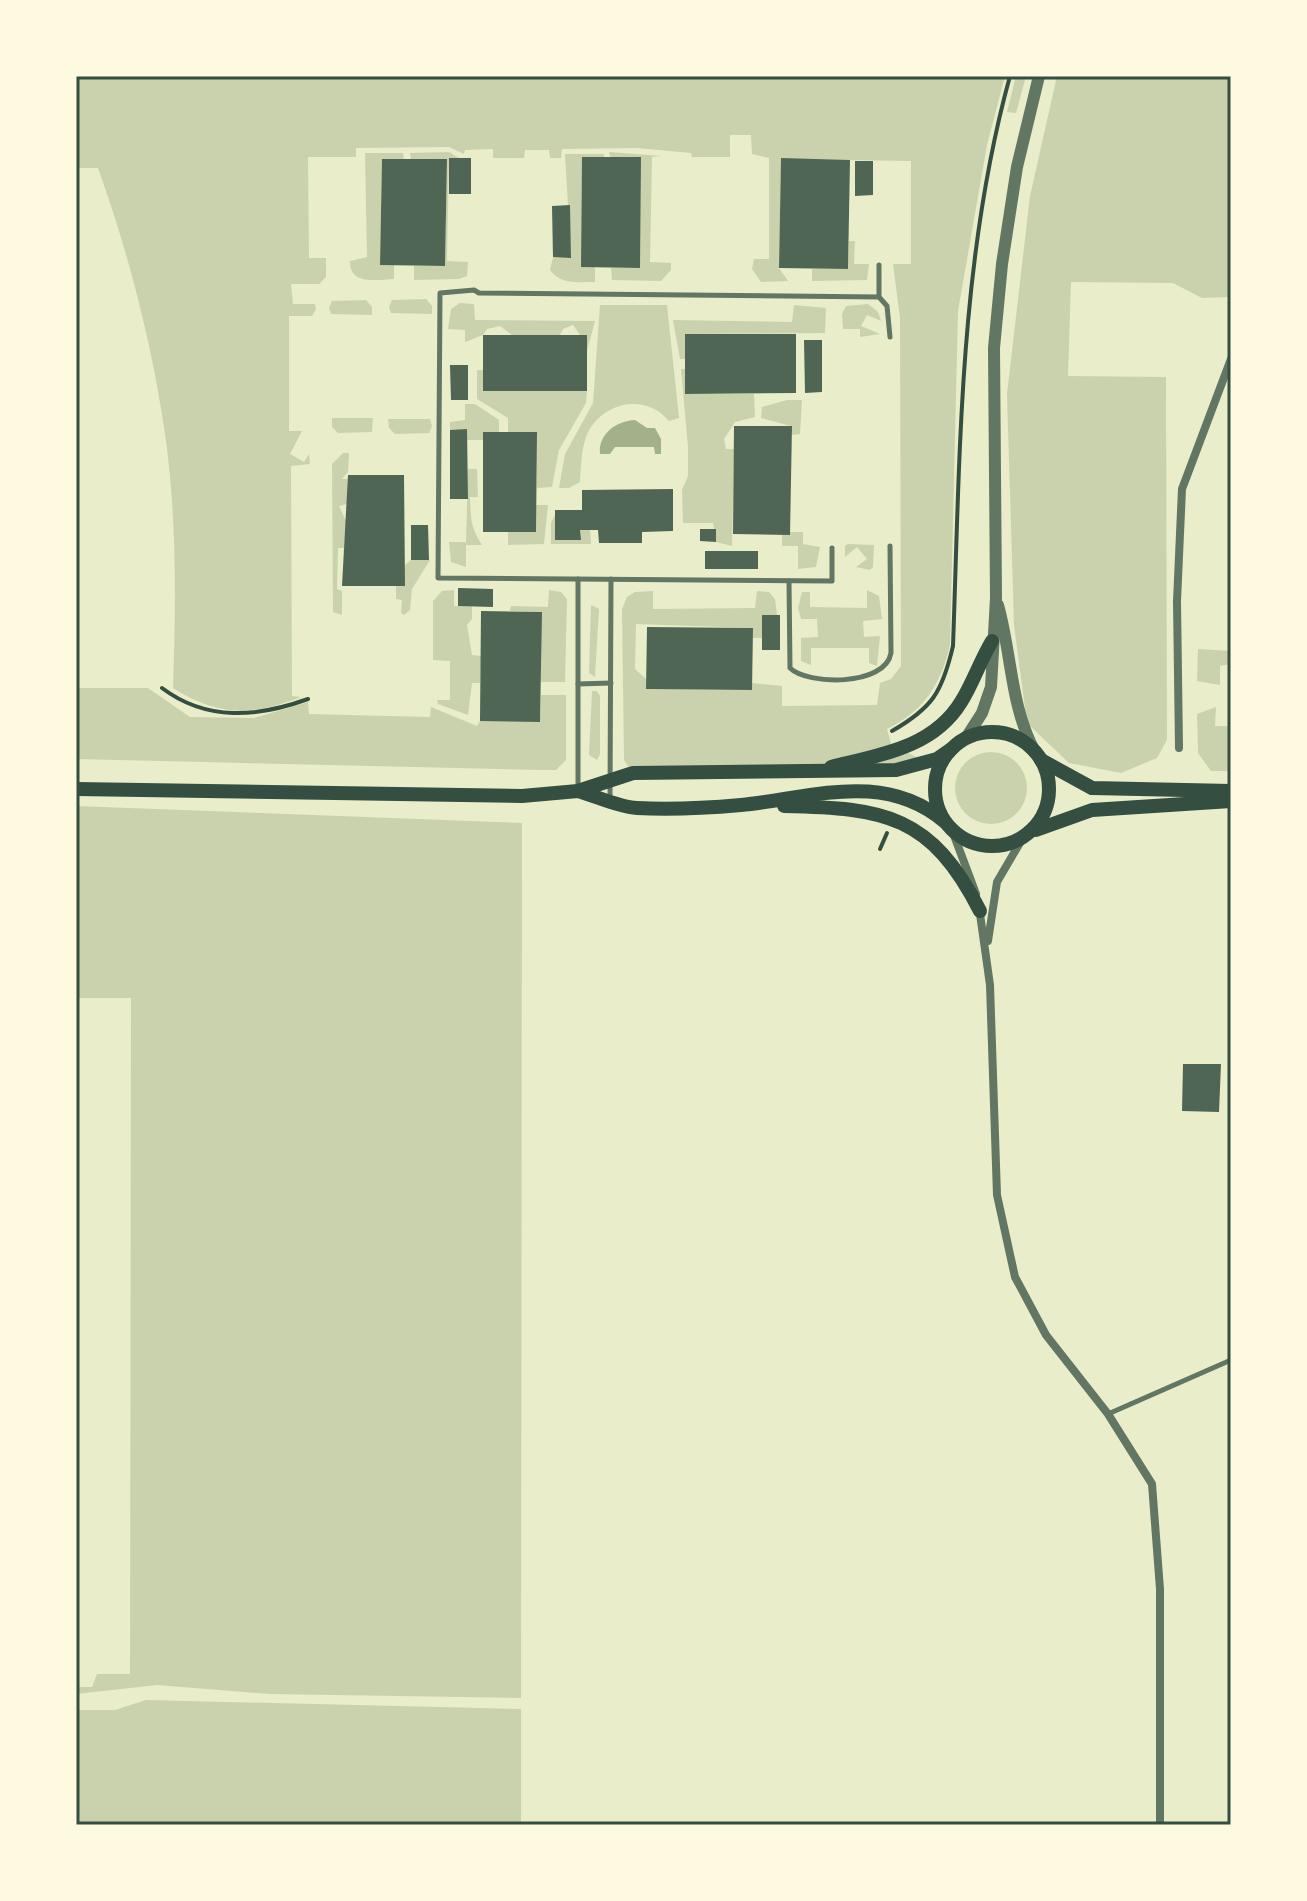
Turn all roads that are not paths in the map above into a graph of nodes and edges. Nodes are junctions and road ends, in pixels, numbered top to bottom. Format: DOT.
graph roads {
  1 [pos="1039,76"];
  2 [pos="879,265"];
  3 [pos="879,297"];
  4 [pos="890,337"];
  5 [pos="1231,359"];
  6 [pos="890,546"];
  7 [pos="832,548"];
  8 [pos="578,579"];
  9 [pos="611,579"];
  10 [pos="789,581"];
  11 [pos="996,598"];
  12 [pos="992,641"];
  13 [pos="611,683"];
  14 [pos="578,684"];
  15 [pos="966,738"];
  16 [pos="1179,748"];
  17 [pos="950,750"];
  18 [pos="1038,756"];
  19 [pos="810,772"];
  20 [pos="610,780"];
  21 [pos="76,789"];
  22 [pos="578,791"];
  23 [pos="1231,791"];
  24 [pos="610,801"];
  25 [pos="1231,801"];
  26 [pos="740,805"];
  27 [pos="949,826"];
  28 [pos="1026,835"];
  29 [pos="980,911"];
  30 [pos="987,945"];
  31 [pos="1231,1360"];
  32 [pos="1108,1414"];
  33 [pos="1160,1825"];
  1 -- 11 [label="street"];
  2 -- 3 [label="lane"];
  3 -- 4 [label="lane"];
  3 -- 8 [label="lane"];
  5 -- 16 [label="street"];
  6 -- 10 [label="lane"];
  7 -- 10 [label="lane"];
  8 -- 9 [label="lane"];
  8 -- 14 [label="lane"];
  9 -- 10 [label="lane"];
  9 -- 13 [label="lane"];
  11 -- 12 [label="street"];
  11 -- 18 [label="street"];
  12 -- 15 [label="street"];
  12 -- 19 [label="main road"];
  13 -- 14 [label="lane"];
  13 -- 20 [label="lane"];
  14 -- 22 [label="lane"];
  15 -- 17 [label="main road"];
  15 -- 18 [label="main road"];
  17 -- 19 [label="main road"];
  17 -- 27 [label="main road"];
  18 -- 23 [label="main road"];
  18 -- 28 [label="main road"];
  19 -- 20 [label="main road"];
  20 -- 22 [label="main road"];
  20 -- 24 [label="lane"];
  21 -- 22 [label="main road"];
  22 -- 24 [label="main road"];
  24 -- 26 [label="main road"];
  25 -- 28 [label="main road"];
  26 -- 27 [label="main road"];
  26 -- 29 [label="main road"];
  27 -- 28 [label="main road"];
  27 -- 29 [label="street"];
  28 -- 30 [label="street"];
  29 -- 30 [label="street"];
  30 -- 32 [label="street"];
  31 -- 32 [label="lane"];
  32 -- 33 [label="street"];
}
